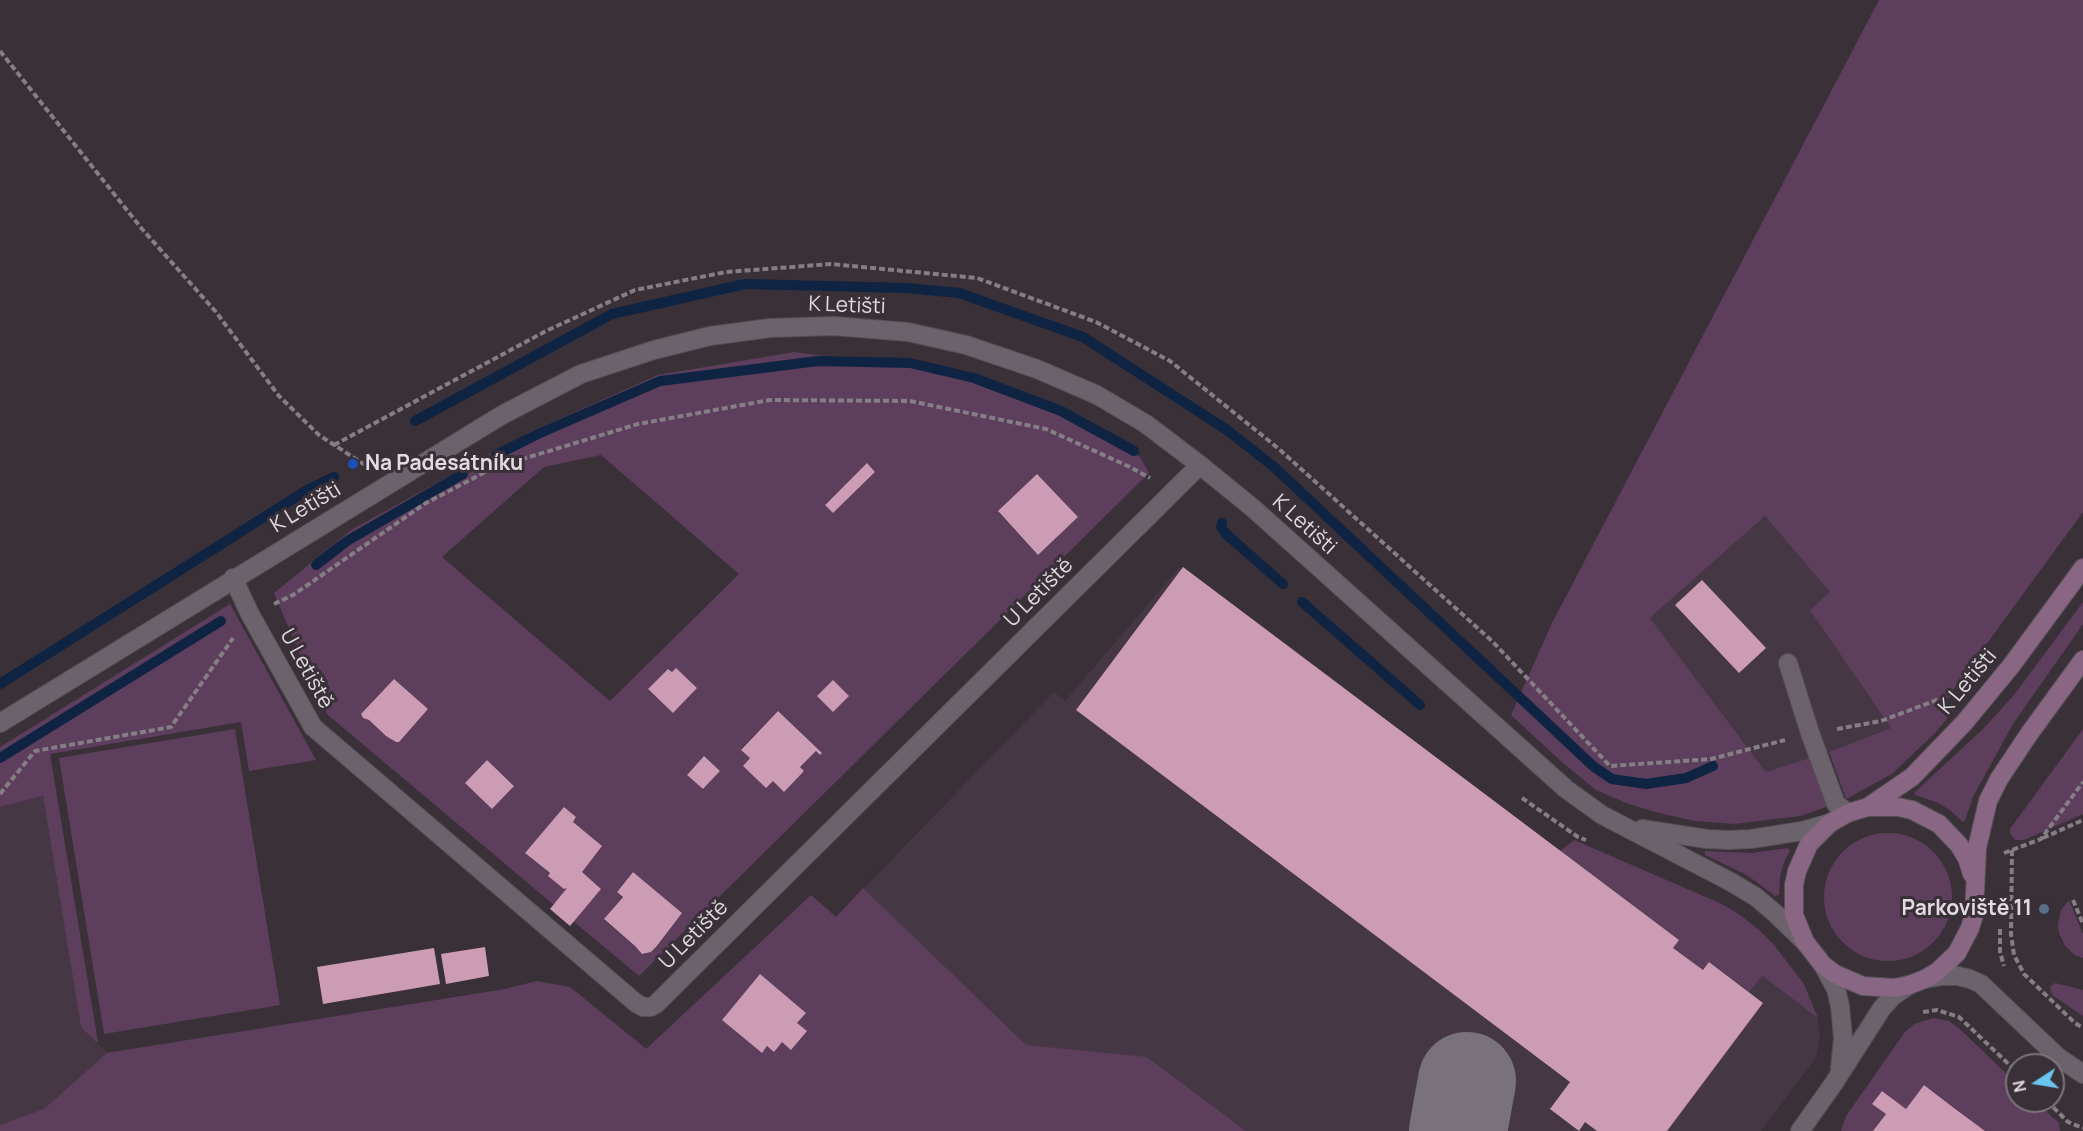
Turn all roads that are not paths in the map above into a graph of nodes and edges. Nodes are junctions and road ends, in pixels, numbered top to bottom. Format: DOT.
graph roads {
  1 [pos="1200,465"];
  2 [pos="2083,568"];
  3 [pos="233,578"];
  4 [pos="2083,660"];
  5 [pos="1788,663"];
  6 [pos="0,723"];
  7 [pos="1868,807"];
  8 [pos="1848,813"];
  9 [pos="1830,823"];
  10 [pos="1629,827"];
  11 [pos="1975,887"];
  12 [pos="1804,942"];
  13 [pos="1823,965"];
  14 [pos="1917,982"];
  15 [pos="2083,1074"];
  16 [pos="1834,1083"];
  17 [pos="1800,1131"];
  1 -- 3 [label="street, K Letišti"];
  1 -- 3 [label="street, U Letiště"];
  1 -- 10 [label="street, K Letišti"];
  2 -- 7 [label="main road, K Letišti"];
  3 -- 6 [label="street, K Letišti"];
  4 -- 11 [label="main road, K Letišti"];
  5 -- 8 [label="street"];
  7 -- 8 [label="main road, K Letišti"];
  7 -- 11 [label="main road, K Letišti"];
  8 -- 9 [label="main road, K Letišti"];
  9 -- 10 [label="street, K Letišti"];
  9 -- 12 [label="main road, K Letišti"];
  10 -- 12 [label="street, K Letišti"];
  11 -- 14 [label="main road, K Letišti"];
  12 -- 13 [label="main road, K Letišti"];
  13 -- 14 [label="main road, K Letišti"];
  13 -- 16 [label="street"];
  14 -- 15 [label="street"];
  14 -- 16 [label="street"];
  16 -- 17 [label="street"];
}
